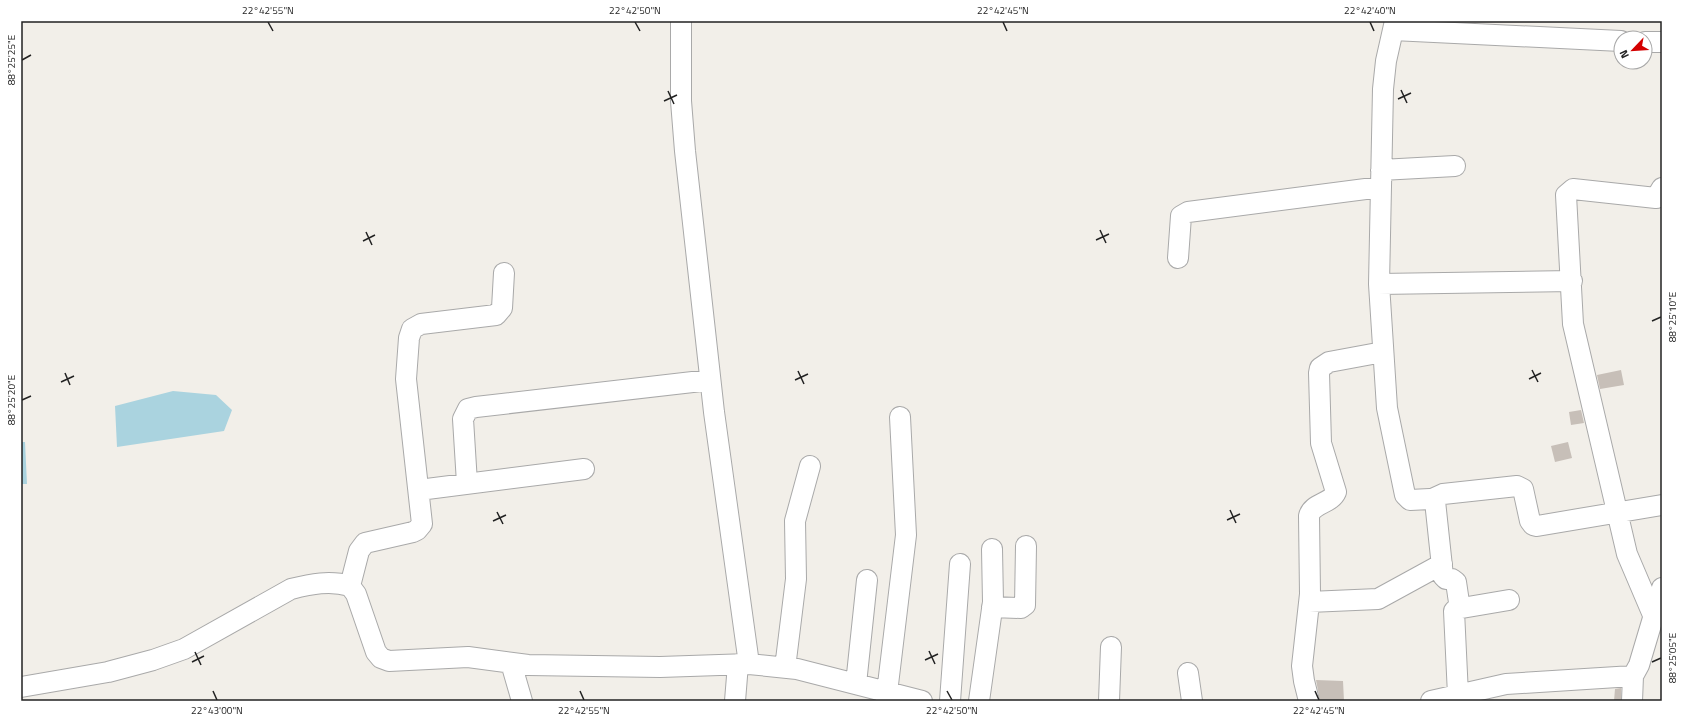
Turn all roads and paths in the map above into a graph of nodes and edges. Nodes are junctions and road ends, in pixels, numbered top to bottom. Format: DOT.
graph roads {
  1 [pos="681,21"];
  2 [pos="1394,26"];
  3 [pos="1560,29"];
  4 [pos="1613,39"];
  5 [pos="1455,166"];
  6 [pos="1381,178"];
  7 [pos="1662,188"];
  8 [pos="1178,258"];
  9 [pos="504,273"];
  10 [pos="1572,281"];
  11 [pos="1379,284"];
  12 [pos="1383,352"];
  13 [pos="710,380"];
  14 [pos="900,417"];
  15 [pos="810,466"];
  16 [pos="584,468"];
  17 [pos="467,483"];
  18 [pos="419,490"];
  19 [pos="1432,499"];
  20 [pos="1662,505"];
  21 [pos="1617,513"];
  22 [pos="1026,546"];
  23 [pos="992,550"];
  24 [pos="960,564"];
  25 [pos="1442,564"];
  26 [pos="867,580"];
  27 [pos="350,586"];
  28 [pos="1662,588"];
  29 [pos="1509,600"];
  30 [pos="1309,602"];
  31 [pos="992,606"];
  32 [pos="1460,608"];
  33 [pos="1653,615"];
  34 [pos="1111,647"];
  35 [pos="512,663"];
  36 [pos="743,664"];
  37 [pos="785,668"];
  38 [pos="1188,673"];
  39 [pos="1633,676"];
  40 [pos="856,684"];
  41 [pos="21,688"];
  42 [pos="1458,695"];
  43 [pos="886,696"];
  44 [pos="522,701"];
  45 [pos="735,701"];
  46 [pos="922,701"];
  47 [pos="950,701"];
  48 [pos="979,701"];
  49 [pos="1109,701"];
  50 [pos="1192,701"];
  51 [pos="1309,701"];
  52 [pos="1431,701"];
  53 [pos="1632,701"];
  1 -- 13 [label="street"];
  2 -- 3 [label="street"];
  2 -- 6 [label="street"];
  3 -- 4 [label="street"];
  5 -- 6 [label="street"];
  6 -- 8 [label="street"];
  6 -- 11 [label="street"];
  7 -- 10 [label="street"];
  9 -- 18 [label="street"];
  10 -- 11 [label="street"];
  10 -- 21 [label="street"];
  11 -- 12 [label="street"];
  12 -- 19 [label="street"];
  12 -- 30 [label="street"];
  13 -- 17 [label="street"];
  13 -- 36 [label="street"];
  14 -- 43 [label="street"];
  15 -- 37 [label="street"];
  16 -- 17 [label="street"];
  17 -- 18 [label="street"];
  18 -- 27 [label="street"];
  19 -- 21 [label="street"];
  19 -- 25 [label="street"];
  20 -- 21 [label="street"];
  21 -- 33 [label="street"];
  22 -- 31 [label="street"];
  23 -- 31 [label="street"];
  24 -- 47 [label="street"];
  25 -- 30 [label="street"];
  25 -- 32 [label="street"];
  26 -- 40 [label="street"];
  27 -- 35 [label="street"];
  27 -- 41 [label="street"];
  28 -- 33 [label="street"];
  29 -- 32 [label="street"];
  30 -- 51 [label="street"];
  31 -- 48 [label="street"];
  32 -- 42 [label="street"];
  33 -- 39 [label="street"];
  34 -- 49 [label="street"];
  35 -- 36 [label="street"];
  35 -- 44 [label="street"];
  36 -- 37 [label="street"];
  36 -- 45 [label="street"];
  37 -- 40 [label="street"];
  38 -- 50 [label="street"];
  39 -- 42 [label="street"];
  39 -- 53 [label="street"];
  40 -- 43 [label="street"];
  42 -- 52 [label="street"];
  43 -- 46 [label="street"];
}
